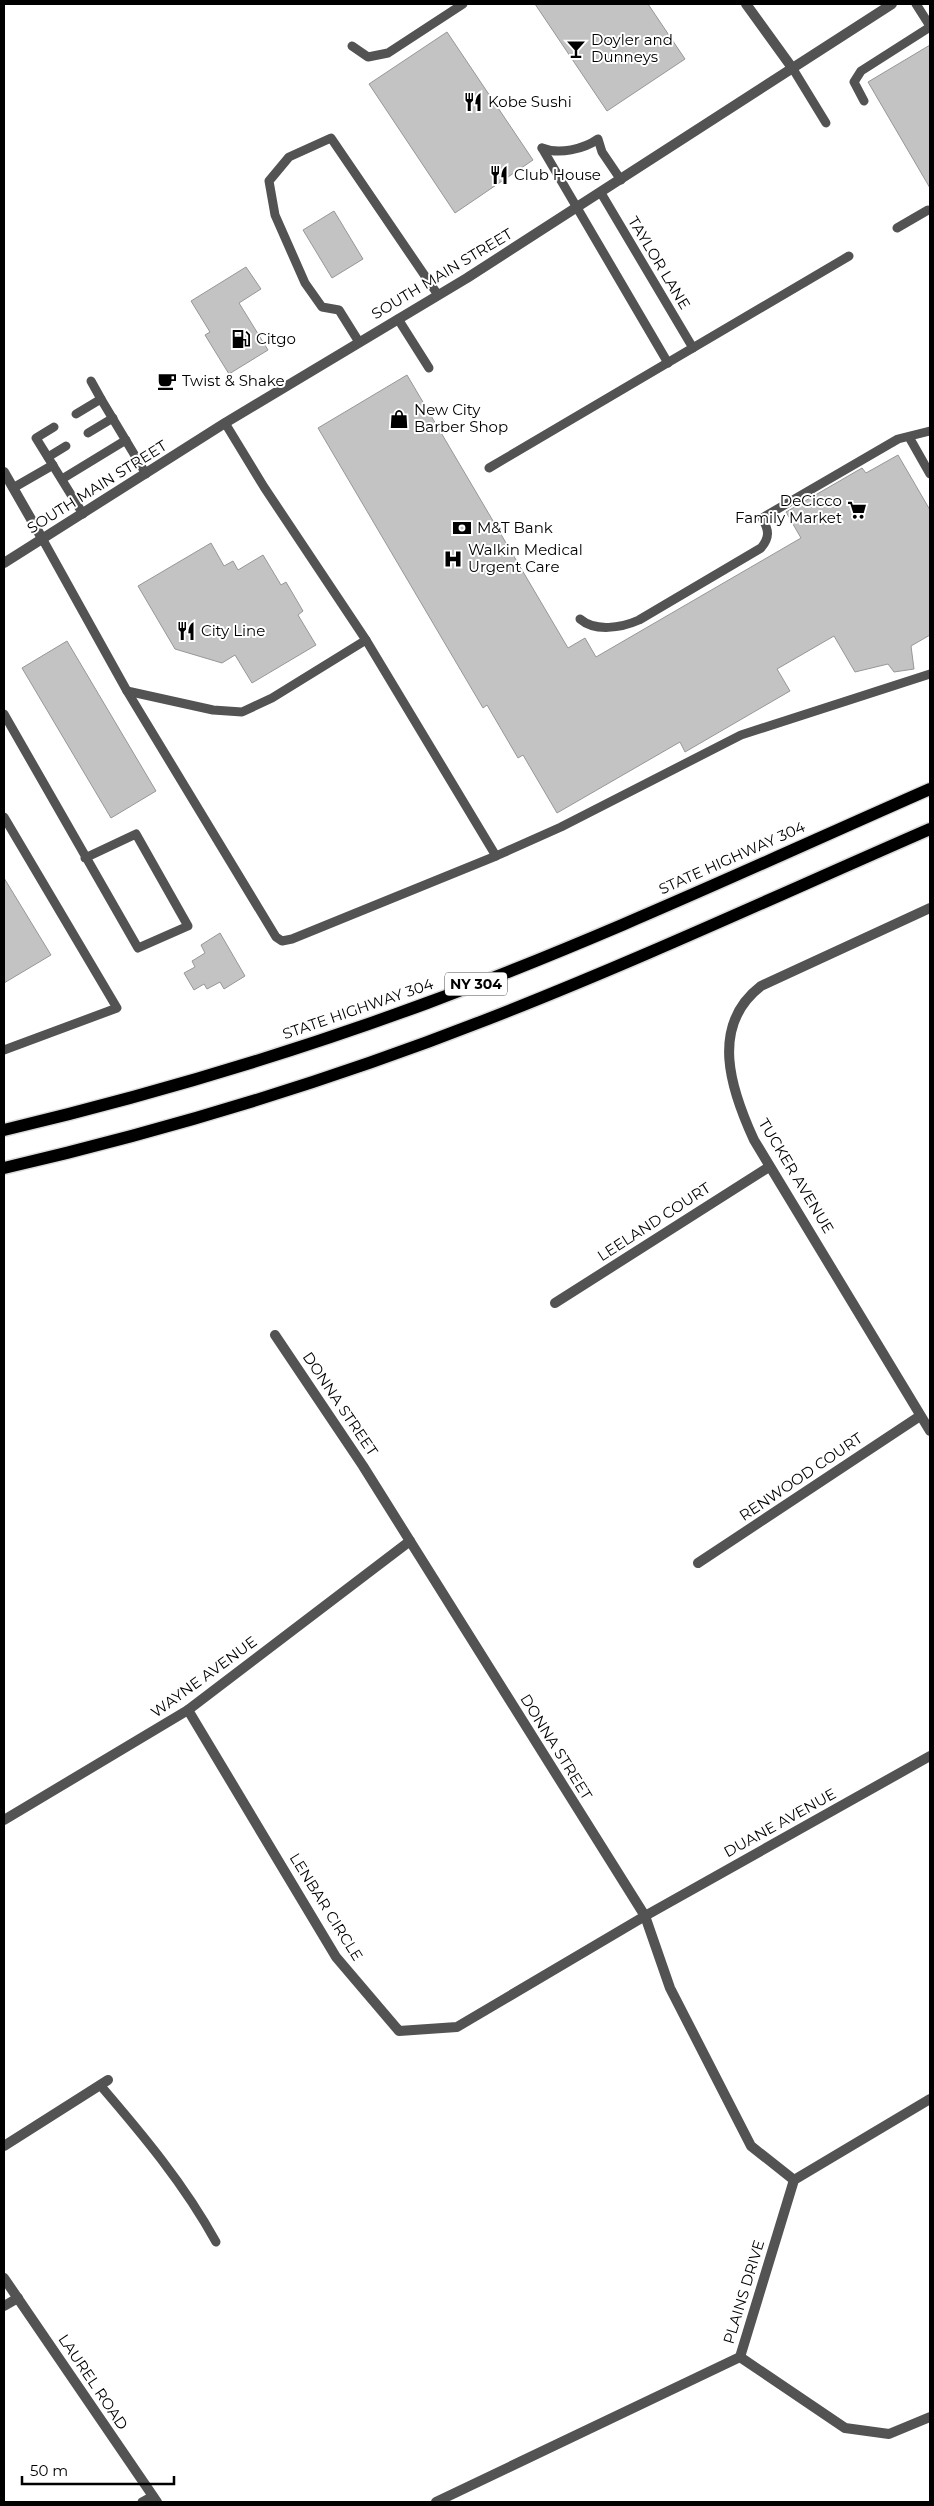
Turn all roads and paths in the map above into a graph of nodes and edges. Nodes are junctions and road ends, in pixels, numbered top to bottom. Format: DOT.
graph roads {
  1 [pos="463,4"];
  2 [pos="746,4"];
  3 [pos="891,4"];
  4 [pos="916,4"];
  5 [pos="930,27"];
  6 [pos="352,46"];
  7 [pos="793,69"];
  8 [pos="864,101"];
  9 [pos="826,123"];
  10 [pos="621,180"];
  11 [pos="601,193"];
  12 [pos="578,208"];
  13 [pos="928,210"];
  14 [pos="897,228"];
  15 [pos="849,256"];
  16 [pos="438,295"];
  17 [pos="398,320"];
  18 [pos="359,342"];
  19 [pos="693,348"];
  20 [pos="668,363"];
  21 [pos="429,368"];
  22 [pos="91,381"];
  23 [pos="101,399"];
  24 [pos="76,414"];
  25 [pos="113,418"];
  26 [pos="225,423"];
  27 [pos="54,428"];
  28 [pos="930,431"];
  29 [pos="88,433"];
  30 [pos="909,437"];
  31 [pos="126,440"];
  32 [pos="66,446"];
  33 [pos="51,461"];
  34 [pos="489,468"];
  35 [pos="4,472"];
  36 [pos="146,474"];
  37 [pos="930,474"];
  38 [pos="62,479"];
  39 [pos="13,488"];
  40 [pos="83,514"];
  41 [pos="43,540"];
  42 [pos="4,564"];
  43 [pos="580,619"];
  44 [pos="366,640"];
  45 [pos="930,674"];
  46 [pos="127,691"];
  47 [pos="4,714"];
  48 [pos="930,789"];
  49 [pos="4,817"];
  50 [pos="930,829"];
  51 [pos="496,856"];
  52 [pos="86,858"];
  53 [pos="930,908"];
  54 [pos="4,1050"];
  55 [pos="4,1130"];
  56 [pos="769,1166"];
  57 [pos="4,1168"];
  58 [pos="555,1303"];
  59 [pos="275,1335"];
  60 [pos="920,1416"];
  61 [pos="930,1431"];
  62 [pos="410,1541"];
  63 [pos="698,1563"];
  64 [pos="188,1710"];
  65 [pos="930,1756"];
  66 [pos="4,1820"];
  67 [pos="645,1916"];
  68 [pos="104,2082"];
  69 [pos="930,2099"];
  70 [pos="4,2146"];
  71 [pos="794,2180"];
  72 [pos="216,2242"];
  73 [pos="4,2278"];
  74 [pos="18,2298"];
  75 [pos="4,2306"];
  76 [pos="740,2357"];
  77 [pos="930,2417"];
  78 [pos="155,2499"];
  79 [pos="142,2502"];
  80 [pos="436,2502"];
  1 -- 6 [label="lane"];
  2 -- 7 [label="street"];
  3 -- 7 [label="street, SOUTH MAIN STREET"];
  4 -- 5 [label="lane"];
  5 -- 8 [label="lane"];
  7 -- 9 [label="lane"];
  7 -- 10 [label="street, SOUTH MAIN STREET"];
  10 -- 11 [label="street, SOUTH MAIN STREET"];
  10 -- 12 [label="lane"];
  11 -- 12 [label="street, SOUTH MAIN STREET"];
  11 -- 19 [label="lane, TAYLOR LANE"];
  12 -- 16 [label="street, SOUTH MAIN STREET"];
  12 -- 20 [label="lane"];
  13 -- 14 [label="lane"];
  15 -- 19 [label="lane"];
  16 -- 17 [label="street, SOUTH MAIN STREET"];
  16 -- 18 [label="lane"];
  17 -- 18 [label="street, SOUTH MAIN STREET"];
  17 -- 21 [label="lane"];
  18 -- 26 [label="street, SOUTH MAIN STREET"];
  19 -- 20 [label="lane"];
  20 -- 34 [label="lane"];
  22 -- 23 [label="lane"];
  23 -- 24 [label="lane"];
  23 -- 25 [label="lane"];
  25 -- 29 [label="lane"];
  25 -- 31 [label="lane"];
  26 -- 36 [label="street, SOUTH MAIN STREET"];
  26 -- 44 [label="lane"];
  27 -- 33 [label="lane"];
  28 -- 30 [label="lane"];
  30 -- 37 [label="lane"];
  30 -- 43 [label="lane"];
  31 -- 36 [label="lane"];
  31 -- 38 [label="lane"];
  32 -- 33 [label="lane"];
  33 -- 38 [label="lane"];
  33 -- 39 [label="lane"];
  35 -- 39 [label="street"];
  36 -- 40 [label="street, SOUTH MAIN STREET"];
  38 -- 40 [label="lane"];
  39 -- 41 [label="street"];
  40 -- 41 [label="street, SOUTH MAIN STREET"];
  41 -- 42 [label="street, SOUTH MAIN STREET"];
  41 -- 46 [label="lane"];
  44 -- 46 [label="lane"];
  44 -- 51 [label="lane"];
  45 -- 51 [label="lane"];
  46 -- 51 [label="lane"];
  47 -- 52 [label="lane"];
  48 -- 55 [label="main road, STATE HIGHWAY 304 / NY 304"];
  49 -- 54 [label="lane"];
  50 -- 57 [label="main road, NY 304"];
  52 -- 52 [label="lane"];
  53 -- 56 [label="street, TUCKER AVENUE"];
  56 -- 58 [label="street, LEELAND COURT"];
  56 -- 60 [label="street, TUCKER AVENUE"];
  59 -- 62 [label="street, DONNA STREET"];
  60 -- 61 [label="street, TUCKER AVENUE"];
  60 -- 63 [label="street, RENWOOD COURT"];
  62 -- 64 [label="street, WAYNE AVENUE"];
  62 -- 67 [label="street, DONNA STREET"];
  64 -- 66 [label="street, WAYNE AVENUE"];
  64 -- 67 [label="street, LENBAR CIRCLE"];
  65 -- 67 [label="street, DUANE AVENUE"];
  67 -- 71 [label="street, DONNA STREET"];
  68 -- 70 [label="street"];
  68 -- 72 [label="lane"];
  69 -- 71 [label="street"];
  71 -- 76 [label="street, PLAINS DRIVE"];
  73 -- 74 [label="street, LAUREL ROAD"];
  74 -- 75 [label="street"];
  74 -- 78 [label="street, LAUREL ROAD"];
  76 -- 77 [label="street"];
  76 -- 80 [label="street, PLAINS DRIVE"];
  78 -- 79 [label="lane"];
}
